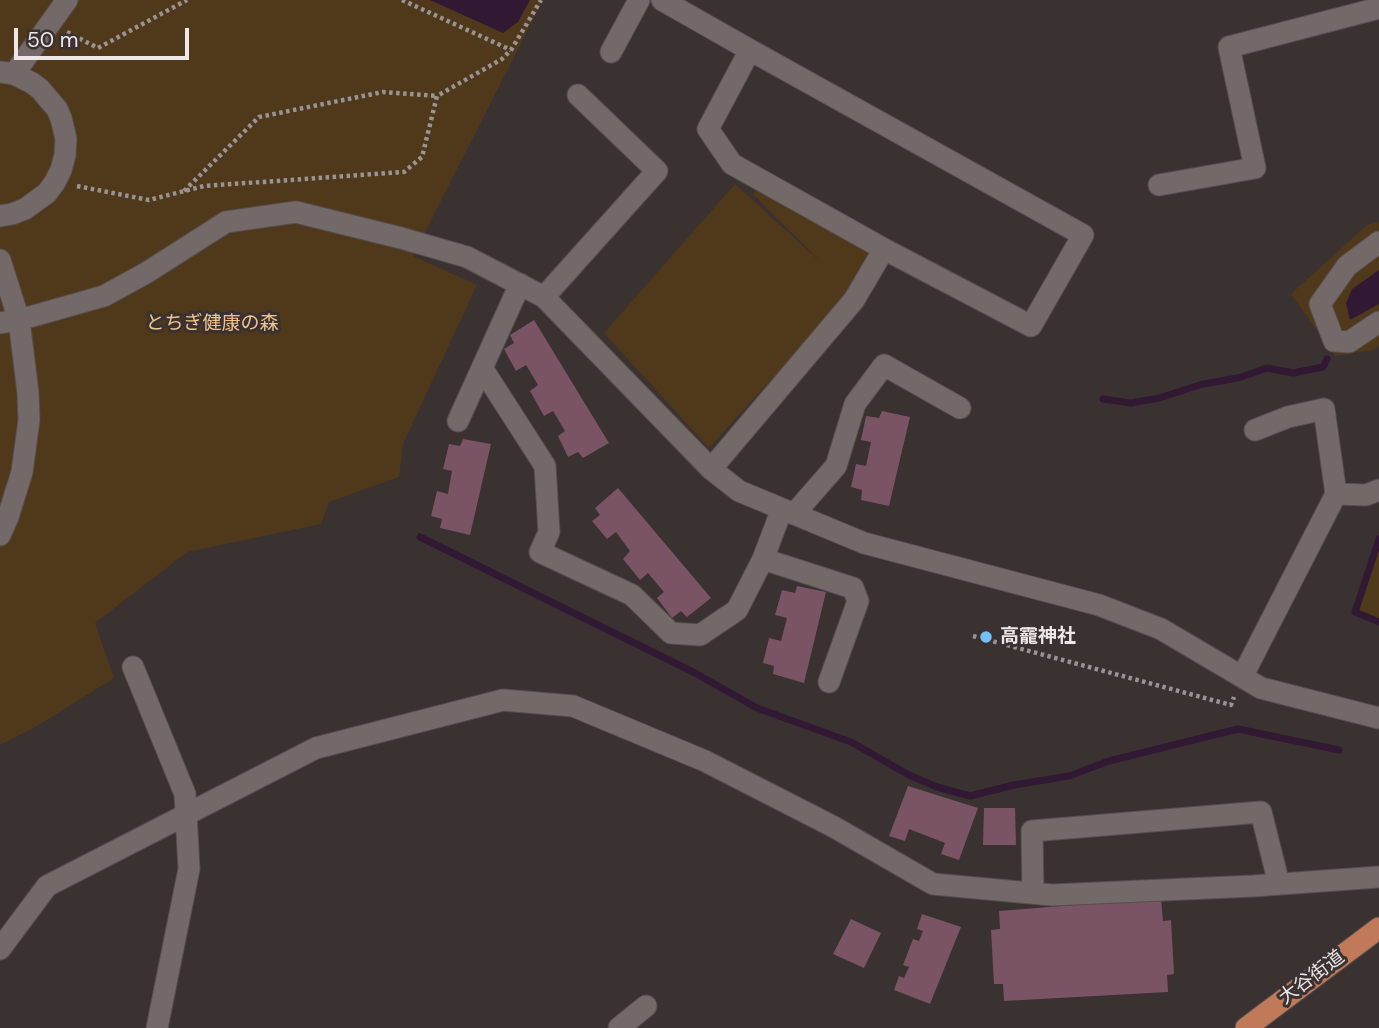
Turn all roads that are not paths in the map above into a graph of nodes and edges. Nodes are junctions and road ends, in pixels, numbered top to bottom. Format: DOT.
graph roads {
  1 [pos="67,0"];
  2 [pos="639,0"];
  3 [pos="662,0"];
  4 [pos="1379,9"];
  5 [pos="750,50"];
  6 [pos="611,52"];
  7 [pos="7,73"];
  8 [pos="578,95"];
  9 [pos="1159,185"];
  10 [pos="0,216"];
  11 [pos="1379,243"];
  12 [pos="884,249"];
  13 [pos="0,260"];
  14 [pos="520,284"];
  15 [pos="544,297"];
  16 [pos="9,322"];
  17 [pos="1379,322"];
  18 [pos="482,368"];
  19 [pos="960,408"];
  20 [pos="458,421"];
  21 [pos="1255,430"];
  22 [pos="711,469"];
  23 [pos="1379,490"];
  24 [pos="1336,494"];
  25 [pos="788,512"];
  26 [pos="0,535"];
  27 [pos="763,559"];
  28 [pos="133,667"];
  29 [pos="1242,677"];
  30 [pos="830,682"];
  31 [pos="1379,718"];
  32 [pos="187,815"];
  33 [pos="1379,877"];
  34 [pos="1279,884"];
  35 [pos="1033,893"];
  36 [pos="1379,928"];
  37 [pos="0,949"];
  38 [pos="646,1006"];
  39 [pos="157,1028"];
  40 [pos="619,1028"];
  41 [pos="1246,1028"];
  1 -- 7 [label="street"];
  2 -- 6 [label="street"];
  3 -- 5 [label="street"];
  4 -- 9 [label="street"];
  5 -- 12 [label="street"];
  5 -- 12 [label="street"];
  7 -- 10 [label="street"];
  8 -- 15 [label="street"];
  11 -- 17 [label="street"];
  12 -- 22 [label="street"];
  13 -- 16 [label="street"];
  14 -- 15 [label="street"];
  14 -- 16 [label="street"];
  14 -- 18 [label="street"];
  15 -- 22 [label="street"];
  16 -- 26 [label="street"];
  18 -- 20 [label="street"];
  18 -- 27 [label="street"];
  19 -- 25 [label="street"];
  21 -- 24 [label="street"];
  22 -- 25 [label="street"];
  23 -- 24 [label="street"];
  24 -- 29 [label="street"];
  25 -- 27 [label="street"];
  25 -- 29 [label="street"];
  27 -- 30 [label="street"];
  28 -- 32 [label="street"];
  29 -- 31 [label="street"];
  32 -- 35 [label="street"];
  32 -- 37 [label="street"];
  32 -- 39 [label="street"];
  33 -- 34 [label="street"];
  34 -- 35 [label="street"];
  34 -- 35 [label="street"];
  36 -- 41 [label="main road, 大谷街道"];
  38 -- 40 [label="street"];
}
